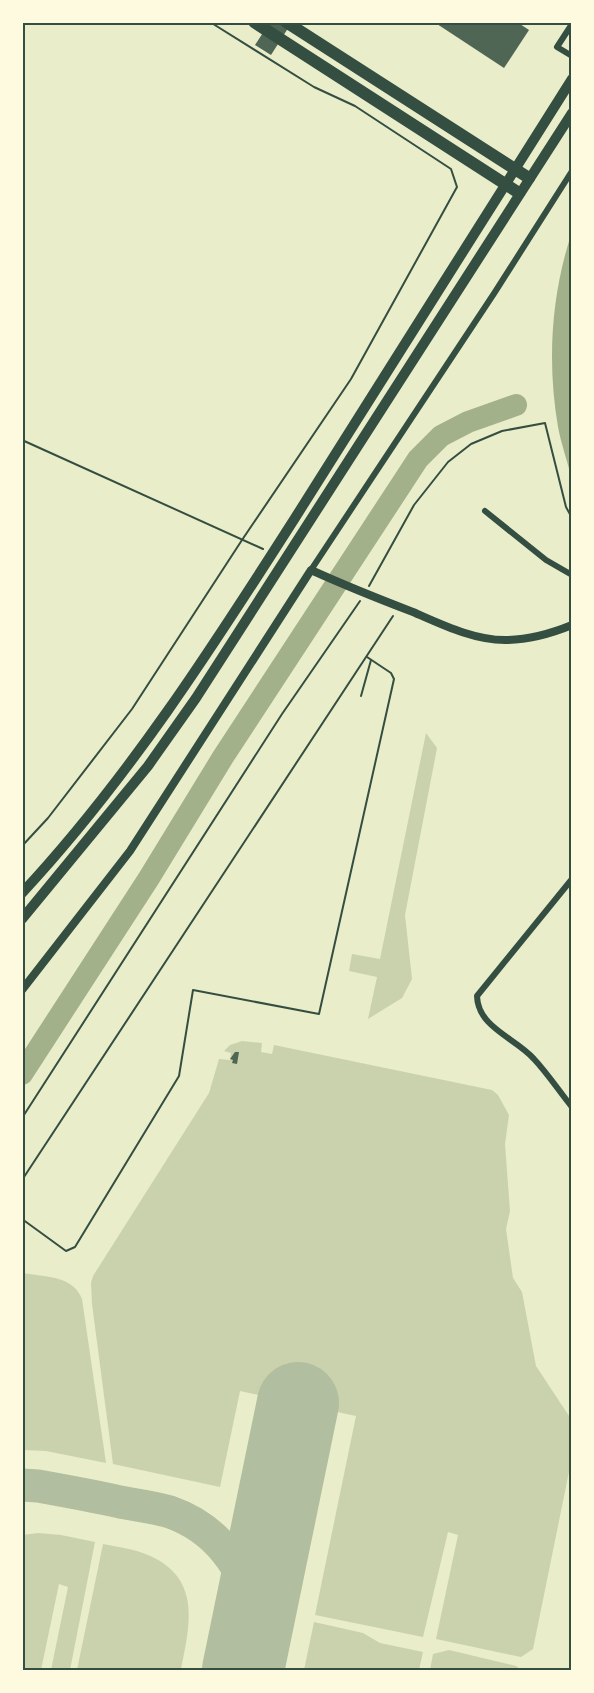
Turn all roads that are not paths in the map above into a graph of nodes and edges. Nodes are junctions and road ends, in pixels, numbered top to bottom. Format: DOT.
graph roads {
  1 [pos="254,22"];
  2 [pos="286,22"];
  3 [pos="572,24"];
  4 [pos="572,56"];
  5 [pos="572,79"];
  6 [pos="572,112"];
  7 [pos="514,169"];
  8 [pos="572,171"];
  9 [pos="529,178"];
  10 [pos="505,184"];
  11 [pos="519,193"];
  12 [pos="485,511"];
  13 [pos="315,572"];
  14 [pos="572,575"];
  15 [pos="572,625"];
  16 [pos="572,879"];
  17 [pos="22,893"];
  18 [pos="22,920"];
  19 [pos="22,990"];
  20 [pos="572,1107"];
  1 -- 10 [label="highway"];
  2 -- 7 [label="highway"];
  3 -- 4 [label="street"];
  5 -- 7 [label="main road"];
  6 -- 9 [label="main road"];
  7 -- 9 [label="highway"];
  7 -- 10 [label="main road"];
  8 -- 13 [label="street"];
  9 -- 11 [label="main road"];
  10 -- 11 [label="highway"];
  10 -- 17 [label="main road"];
  11 -- 18 [label="main road"];
  12 -- 14 [label="street"];
  13 -- 15 [label="street"];
  13 -- 19 [label="street"];
  16 -- 20 [label="street"];
}
